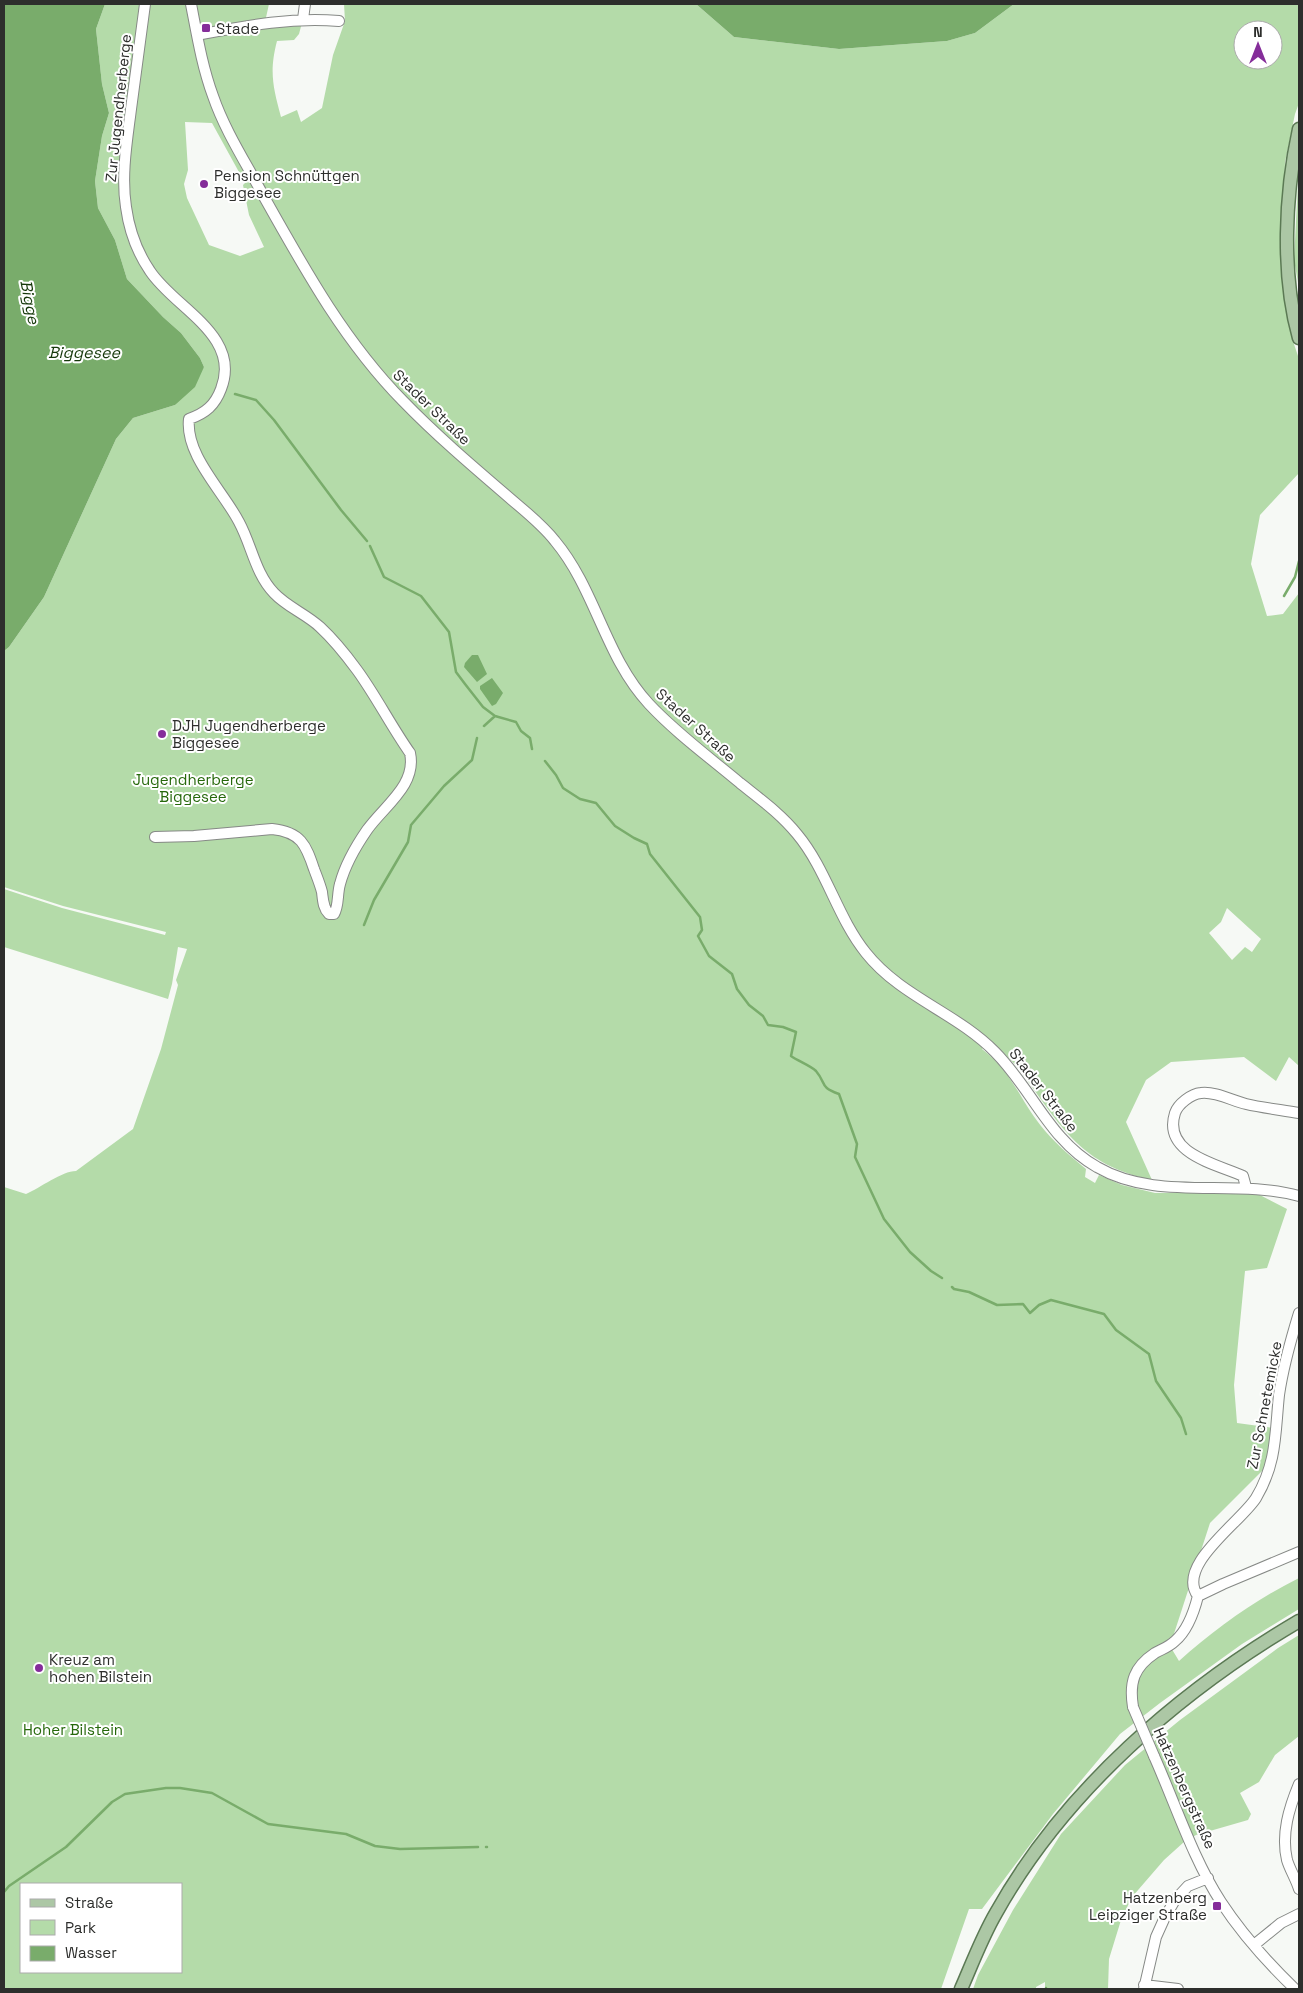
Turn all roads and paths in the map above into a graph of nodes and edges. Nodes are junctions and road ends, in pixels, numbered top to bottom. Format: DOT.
graph roads {
  1 [pos="145,4"];
  2 [pos="191,4"];
  3 [pos="305,4"];
  4 [pos="303,19"];
  5 [pos="339,21"];
  6 [pos="197,35"];
  7 [pos="1299,129"];
  8 [pos="1299,338"];
  9 [pos="155,837"];
  10 [pos="1299,1113"];
  11 [pos="1246,1187"];
  12 [pos="1299,1196"];
  13 [pos="1299,1313"];
  14 [pos="1299,1552"];
  15 [pos="1198,1596"];
  16 [pos="1299,1621"];
  17 [pos="1299,1784"];
  18 [pos="1208,1878"];
  19 [pos="1299,1889"];
  20 [pos="1299,1914"];
  21 [pos="1254,1945"];
  22 [pos="1144,1987"];
  23 [pos="961,1989"];
  24 [pos="1178,1989"];
  25 [pos="1295,1989"];
  1 -- 9 [label="street, Zur Jugendherberge"];
  2 -- 6 [label="street, Stader Straße"];
  3 -- 4 [label="street"];
  4 -- 5 [label="street"];
  4 -- 6 [label="street"];
  6 -- 11 [label="street, Stader Straße"];
  7 -- 8 [label="main road"];
  10 -- 11 [label="street"];
  11 -- 12 [label="street, Stader Straße"];
  13 -- 15 [label="street, Zur Schnetemicke"];
  14 -- 15 [label="street"];
  15 -- 18 [label="street, Hatzenbergstraße, bridge"];
  16 -- 23 [label="main road"];
  17 -- 19 [label="street"];
  18 -- 21 [label="street, Hatzenbergstraße"];
  18 -- 22 [label="street"];
  20 -- 21 [label="street"];
  21 -- 25 [label="street, Hatzenbergstraße"];
  22 -- 24 [label="street"];
}
